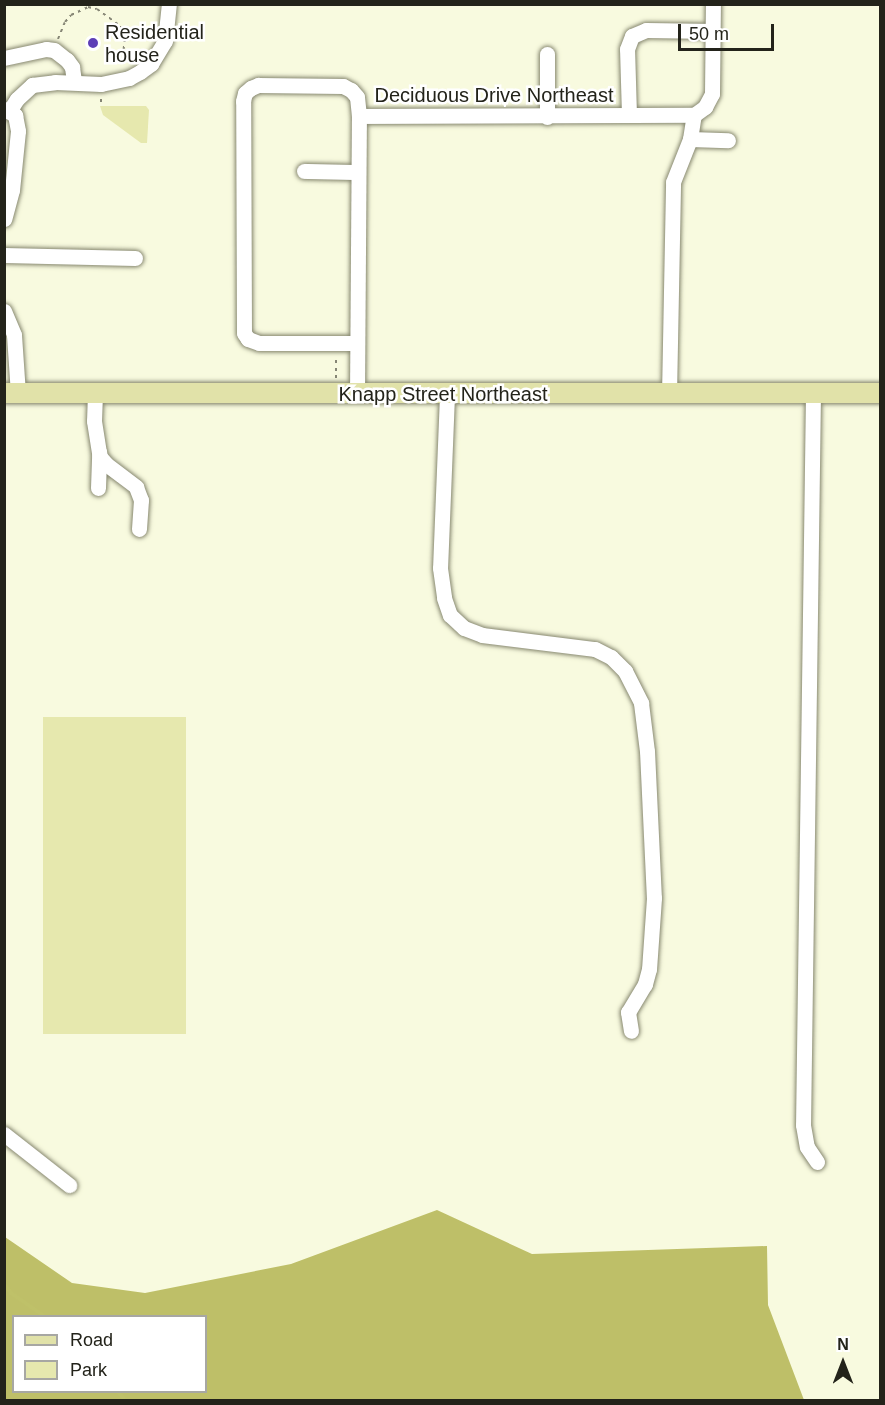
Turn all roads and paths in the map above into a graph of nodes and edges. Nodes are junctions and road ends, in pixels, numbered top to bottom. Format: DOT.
graph roads {
  1 [pos="169,4"];
  2 [pos="713,4"];
  3 [pos="88,6"];
  4 [pos="713,31"];
  5 [pos="54,50"];
  6 [pos="547,54"];
  7 [pos="4,58"];
  8 [pos="131,65"];
  9 [pos="74,82"];
  10 [pos="7,109"];
  11 [pos="694,115"];
  12 [pos="359,116"];
  13 [pos="629,116"];
  14 [pos="547,117"];
  15 [pos="690,139"];
  16 [pos="728,140"];
  17 [pos="304,171"];
  18 [pos="358,172"];
  19 [pos="4,219"];
  20 [pos="4,255"];
  21 [pos="135,258"];
  22 [pos="4,312"];
  23 [pos="357,343"];
  24 [pos="336,350"];
  25 [pos="336,378"];
  26 [pos="11,393"];
  27 [pos="95,393"];
  28 [pos="813,393"];
  29 [pos="880,393"];
  30 [pos="357,394"];
  31 [pos="447,394"];
  32 [pos="669,395"];
  33 [pos="99,450"];
  34 [pos="98,488"];
  35 [pos="139,529"];
  36 [pos="631,1031"];
  37 [pos="4,1134"];
  38 [pos="817,1162"];
  39 [pos="69,1185"];
  1 -- 9 [label="street"];
  2 -- 4 [label="street"];
  3 -- 5 [label="path"];
  3 -- 8 [label="path"];
  4 -- 11 [label="street"];
  4 -- 13 [label="street"];
  5 -- 7 [label="street"];
  5 -- 9 [label="street"];
  6 -- 14 [label="street"];
  9 -- 10 [label="street"];
  10 -- 19 [label="street"];
  11 -- 13 [label="street, Deciduous Drive Northeast"];
  11 -- 15 [label="street"];
  12 -- 14 [label="street, Deciduous Drive Northeast"];
  12 -- 18 [label="street"];
  12 -- 23 [label="street, Deciduous Drive Northeast"];
  13 -- 14 [label="street, Deciduous Drive Northeast"];
  15 -- 16 [label="street"];
  15 -- 32 [label="street"];
  17 -- 18 [label="street"];
  18 -- 23 [label="street"];
  20 -- 21 [label="street"];
  22 -- 26 [label="street"];
  23 -- 30 [label="street"];
  24 -- 25 [label="path"];
  26 -- 27 [label="main road, Knapp Street Northeast"];
  27 -- 30 [label="main road, Knapp Street Northeast"];
  27 -- 33 [label="street"];
  28 -- 29 [label="main road, Knapp Street Northeast"];
  28 -- 32 [label="main road, Knapp Street Northeast"];
  28 -- 38 [label="street"];
  30 -- 31 [label="main road, Knapp Street Northeast"];
  31 -- 32 [label="main road, Knapp Street Northeast"];
  31 -- 36 [label="street"];
  33 -- 34 [label="street"];
  33 -- 35 [label="street"];
  37 -- 39 [label="street"];
}
